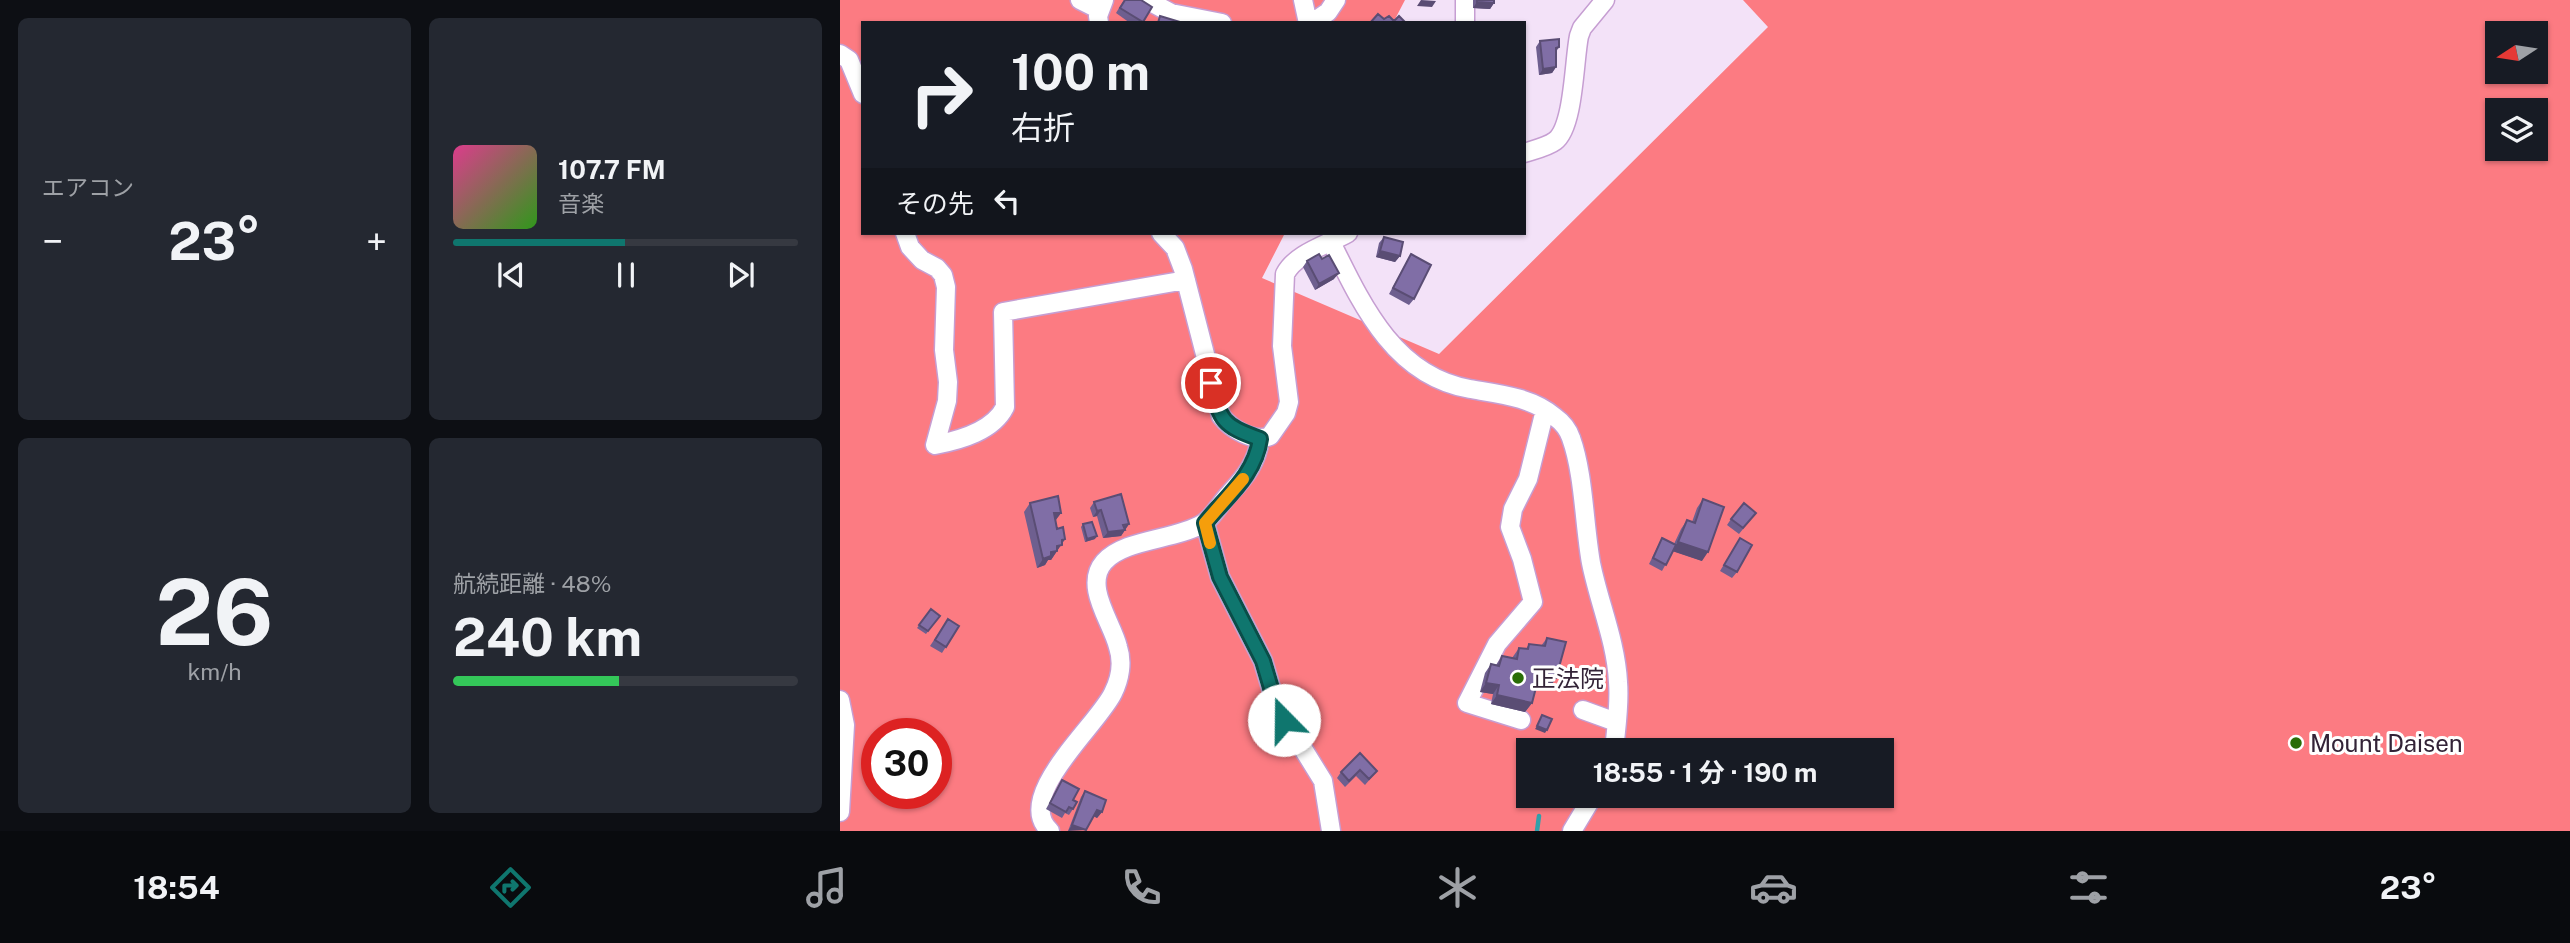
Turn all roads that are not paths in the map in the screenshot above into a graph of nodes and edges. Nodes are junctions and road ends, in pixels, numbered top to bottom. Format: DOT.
graph roads {
  1 [pos="1080,0"];
  2 [pos="1147,0"];
  3 [pos="1303,0"];
  4 [pos="1336,0"];
  5 [pos="1465,0"];
  6 [pos="1605,0"];
  7 [pos="1101,11"];
  8 [pos="1213,21"];
  9 [pos="1309,21"];
  10 [pos="1313,21"];
  11 [pos="1465,21"];
  12 [pos="840,54"];
  13 [pos="861,89"];
  14 [pos="1526,152"];
  15 [pos="906,235"];
  16 [pos="1163,235"];
  17 [pos="1344,235"];
  18 [pos="1331,242"];
  19 [pos="1186,280"];
  20 [pos="1545,410"];
  21 [pos="1260,439"];
  22 [pos="1205,523"];
  23 [pos="840,700"];
  24 [pos="1583,710"];
  25 [pos="1521,720"];
  26 [pos="1616,722"];
  27 [pos="1615,738"];
  28 [pos="1586,808"];
  29 [pos="840,812"];
  30 [pos="1050,831"];
  31 [pos="1331,831"];
  32 [pos="1572,831"];
  1 -- 7 [label="street"];
  2 -- 8 [label="street"];
  3 -- 9 [label="street"];
  4 -- 10 [label="street"];
  5 -- 11 [label="street"];
  6 -- 14 [label="street"];
  12 -- 13 [label="street"];
  15 -- 19 [label="street"];
  16 -- 19 [label="street"];
  17 -- 18 [label="street"];
  18 -- 20 [label="street"];
  18 -- 21 [label="street"];
  19 -- 21 [label="street"];
  20 -- 25 [label="street"];
  20 -- 26 [label="street"];
  21 -- 22 [label="street"];
  22 -- 30 [label="street"];
  22 -- 31 [label="street"];
  23 -- 29 [label="street"];
  24 -- 26 [label="street"];
  26 -- 27 [label="street"];
  28 -- 32 [label="street"];
}
